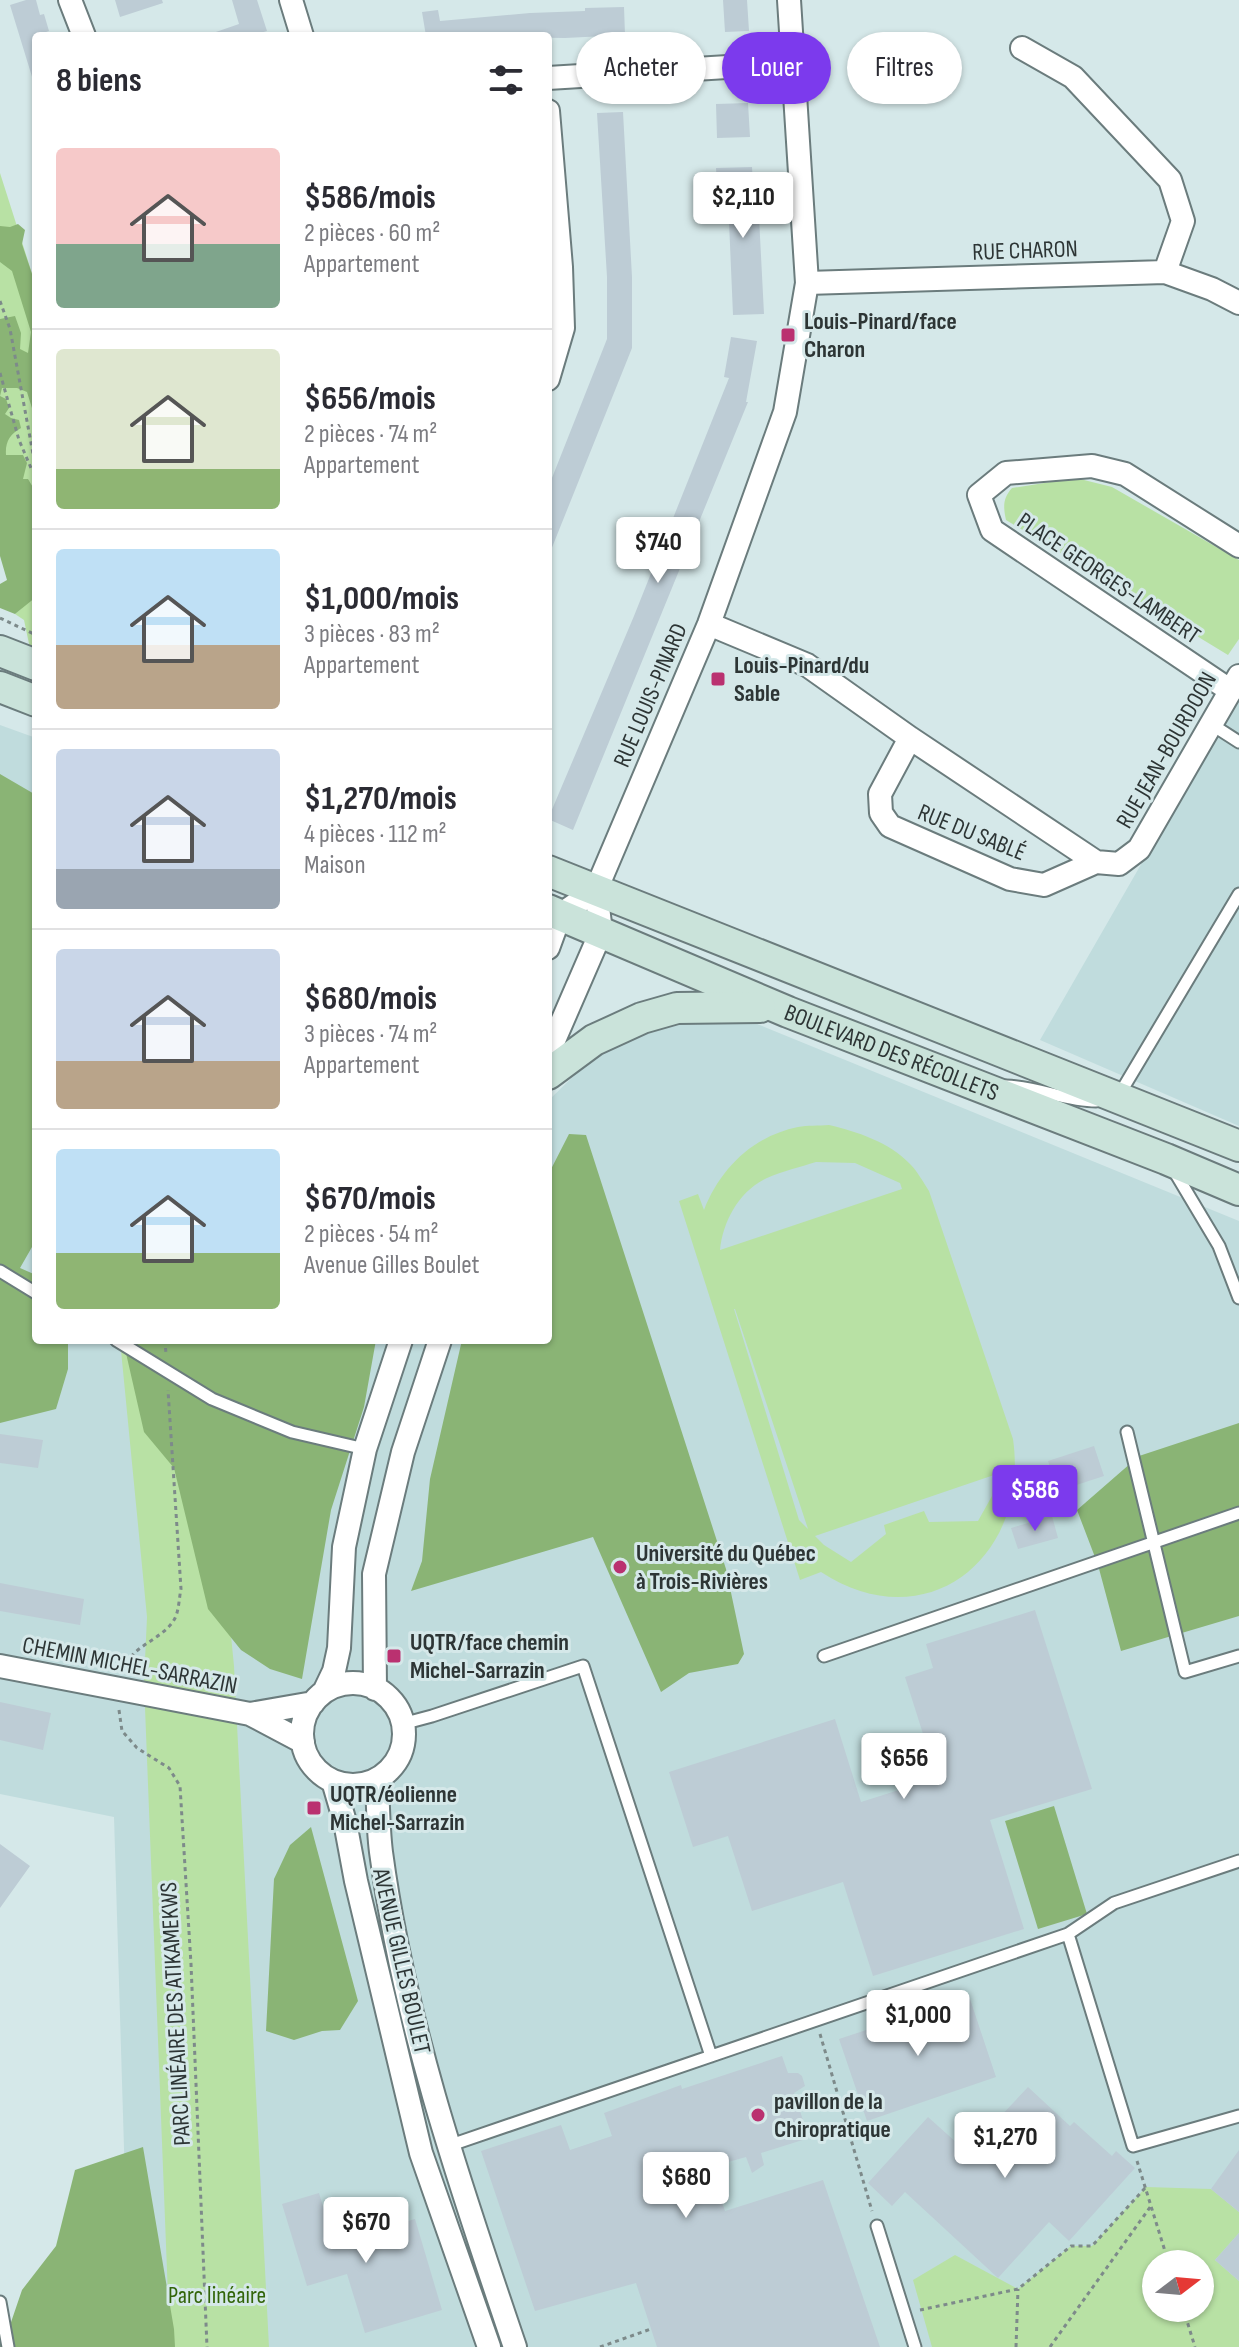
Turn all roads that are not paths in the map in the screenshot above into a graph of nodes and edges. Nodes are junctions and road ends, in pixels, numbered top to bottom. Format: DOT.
graph roads {
  1 [pos="70,0"];
  2 [pos="291,0"];
  3 [pos="789,0"];
  4 [pos="82,32"];
  5 [pos="301,32"];
  6 [pos="792,32"];
  7 [pos="1022,48"];
  8 [pos="722,67"];
  9 [pos="552,78"];
  10 [pos="796,104"];
  11 [pos="552,159"];
  12 [pos="1165,272"];
  13 [pos="807,283"];
  14 [pos="1239,303"];
  15 [pos="552,365"];
  16 [pos="1239,546"];
  17 [pos="709,624"];
  18 [pos="0,651"];
  19 [pos="32,663"];
  20 [pos="1235,683"];
  21 [pos="0,687"];
  22 [pos="32,699"];
  23 [pos="1211,724"];
  24 [pos="910,738"];
  25 [pos="1239,742"];
  26 [pos="1096,862"];
  27 [pos="552,873"];
  28 [pos="596,890"];
  29 [pos="1239,894"];
  30 [pos="554,913"];
  31 [pos="601,932"];
  32 [pos="788,1012"];
  33 [pos="552,1045"];
  34 [pos="552,1071"];
  35 [pos="978,1085"];
  36 [pos="1118,1097"];
  37 [pos="1239,1146"];
  38 [pos="1166,1159"];
  39 [pos="1239,1190"];
  40 [pos="0,1271"];
  41 [pos="32,1291"];
  42 [pos="1239,1298"];
  43 [pos="123,1344"];
  44 [pos="400,1344"];
  45 [pos="439,1344"];
  46 [pos="1127,1432"];
  47 [pos="365,1449"];
  48 [pos="403,1452"];
  49 [pos="1239,1513"];
  50 [pos="1153,1541"];
  51 [pos="824,1656"];
  52 [pos="1239,1656"];
  53 [pos="0,1666"];
  54 [pos="375,1689"];
  55 [pos="318,1697"];
  56 [pos="250,1714"];
  57 [pos="402,1724"];
  58 [pos="303,1742"];
  59 [pos="377,1779"];
  60 [pos="333,1781"];
  61 [pos="1239,1861"];
  62 [pos="1068,1934"];
  63 [pos="711,2056"];
  64 [pos="1239,2116"];
  65 [pos="447,2146"];
  66 [pos="421,2153"];
  67 [pos="877,2226"];
  68 [pos="0,2302"];
  69 [pos="8,2347"];
  70 [pos="489,2347"];
  71 [pos="515,2347"];
  72 [pos="915,2347"];
  1 -- 4 [label="street"];
  2 -- 5 [label="street"];
  3 -- 6 [label="street, RUE LOUIS-PINARD"];
  7 -- 12 [label="street"];
  8 -- 9 [label="street"];
  10 -- 13 [label="street, RUE LOUIS-PINARD"];
  11 -- 15 [label="street"];
  12 -- 13 [label="street, RUE CHARON"];
  12 -- 14 [label="street, RUE CHARON"];
  13 -- 17 [label="street, RUE LOUIS-PINARD"];
  16 -- 20 [label="street, PLACE GEORGES-LAMBERT"];
  17 -- 24 [label="street, RUE DU SABLÉ"];
  17 -- 28 [label="street, RUE LOUIS-PINARD"];
  18 -- 19 [label="main road"];
  20 -- 23 [label="street, RUE JEAN-BOURDOON"];
  21 -- 22 [label="main road"];
  23 -- 25 [label="lane"];
  23 -- 26 [label="street, RUE JEAN-BOURDOON"];
  24 -- 26 [label="street, RUE DU SABLÉ"];
  24 -- 26 [label="street, RUE DU SABLÉ"];
  27 -- 28 [label="main road, BOULEVARD DES RÉCOLLETS"];
  28 -- 30 [label="street"];
  28 -- 31 [label="street, RUE LOUIS-PINARD"];
  28 -- 36 [label="main road, BOULEVARD DES RÉCOLLETS"];
  29 -- 36 [label="lane"];
  30 -- 31 [label="main road, BOULEVARD DES RÉCOLLETS"];
  31 -- 32 [label="main road, BOULEVARD DES RÉCOLLETS"];
  31 -- 33 [label="street"];
  32 -- 34 [label="main road"];
  32 -- 35 [label="main road, BOULEVARD DES RÉCOLLETS"];
  35 -- 36 [label="lane"];
  35 -- 38 [label="main road, BOULEVARD DES RÉCOLLETS"];
  36 -- 37 [label="main road, BOULEVARD DES RÉCOLLETS"];
  38 -- 39 [label="main road, BOULEVARD DES RÉCOLLETS"];
  38 -- 42 [label="lane"];
  40 -- 41 [label="lane"];
  43 -- 47 [label="lane"];
  44 -- 47 [label="street"];
  45 -- 48 [label="street"];
  46 -- 50 [label="lane"];
  47 -- 48 [label="street"];
  47 -- 55 [label="street"];
  48 -- 54 [label="street"];
  49 -- 50 [label="lane"];
  50 -- 51 [label="lane"];
  50 -- 52 [label="lane"];
  53 -- 56 [label="street, CHEMIN MICHEL-SARRAZIN"];
  54 -- 55 [label="street"];
  54 -- 57 [label="street"];
  55 -- 56 [label="street, CHEMIN MICHEL-SARRAZIN"];
  55 -- 58 [label="street"];
  56 -- 58 [label="street, CHEMIN MICHEL-SARRAZIN"];
  57 -- 59 [label="street"];
  57 -- 63 [label="lane"];
  58 -- 60 [label="street, AVENUE GILLES BOULET"];
  59 -- 60 [label="street"];
  59 -- 65 [label="street, AVENUE GILLES BOULET"];
  60 -- 66 [label="street, AVENUE GILLES BOULET"];
  61 -- 62 [label="lane"];
  62 -- 63 [label="lane"];
  62 -- 64 [label="lane"];
  63 -- 65 [label="lane"];
  65 -- 66 [label="street"];
  65 -- 71 [label="street, AVENUE GILLES BOULET"];
  66 -- 70 [label="street, AVENUE GILLES BOULET"];
  67 -- 72 [label="lane"];
  68 -- 69 [label="lane"];
}
